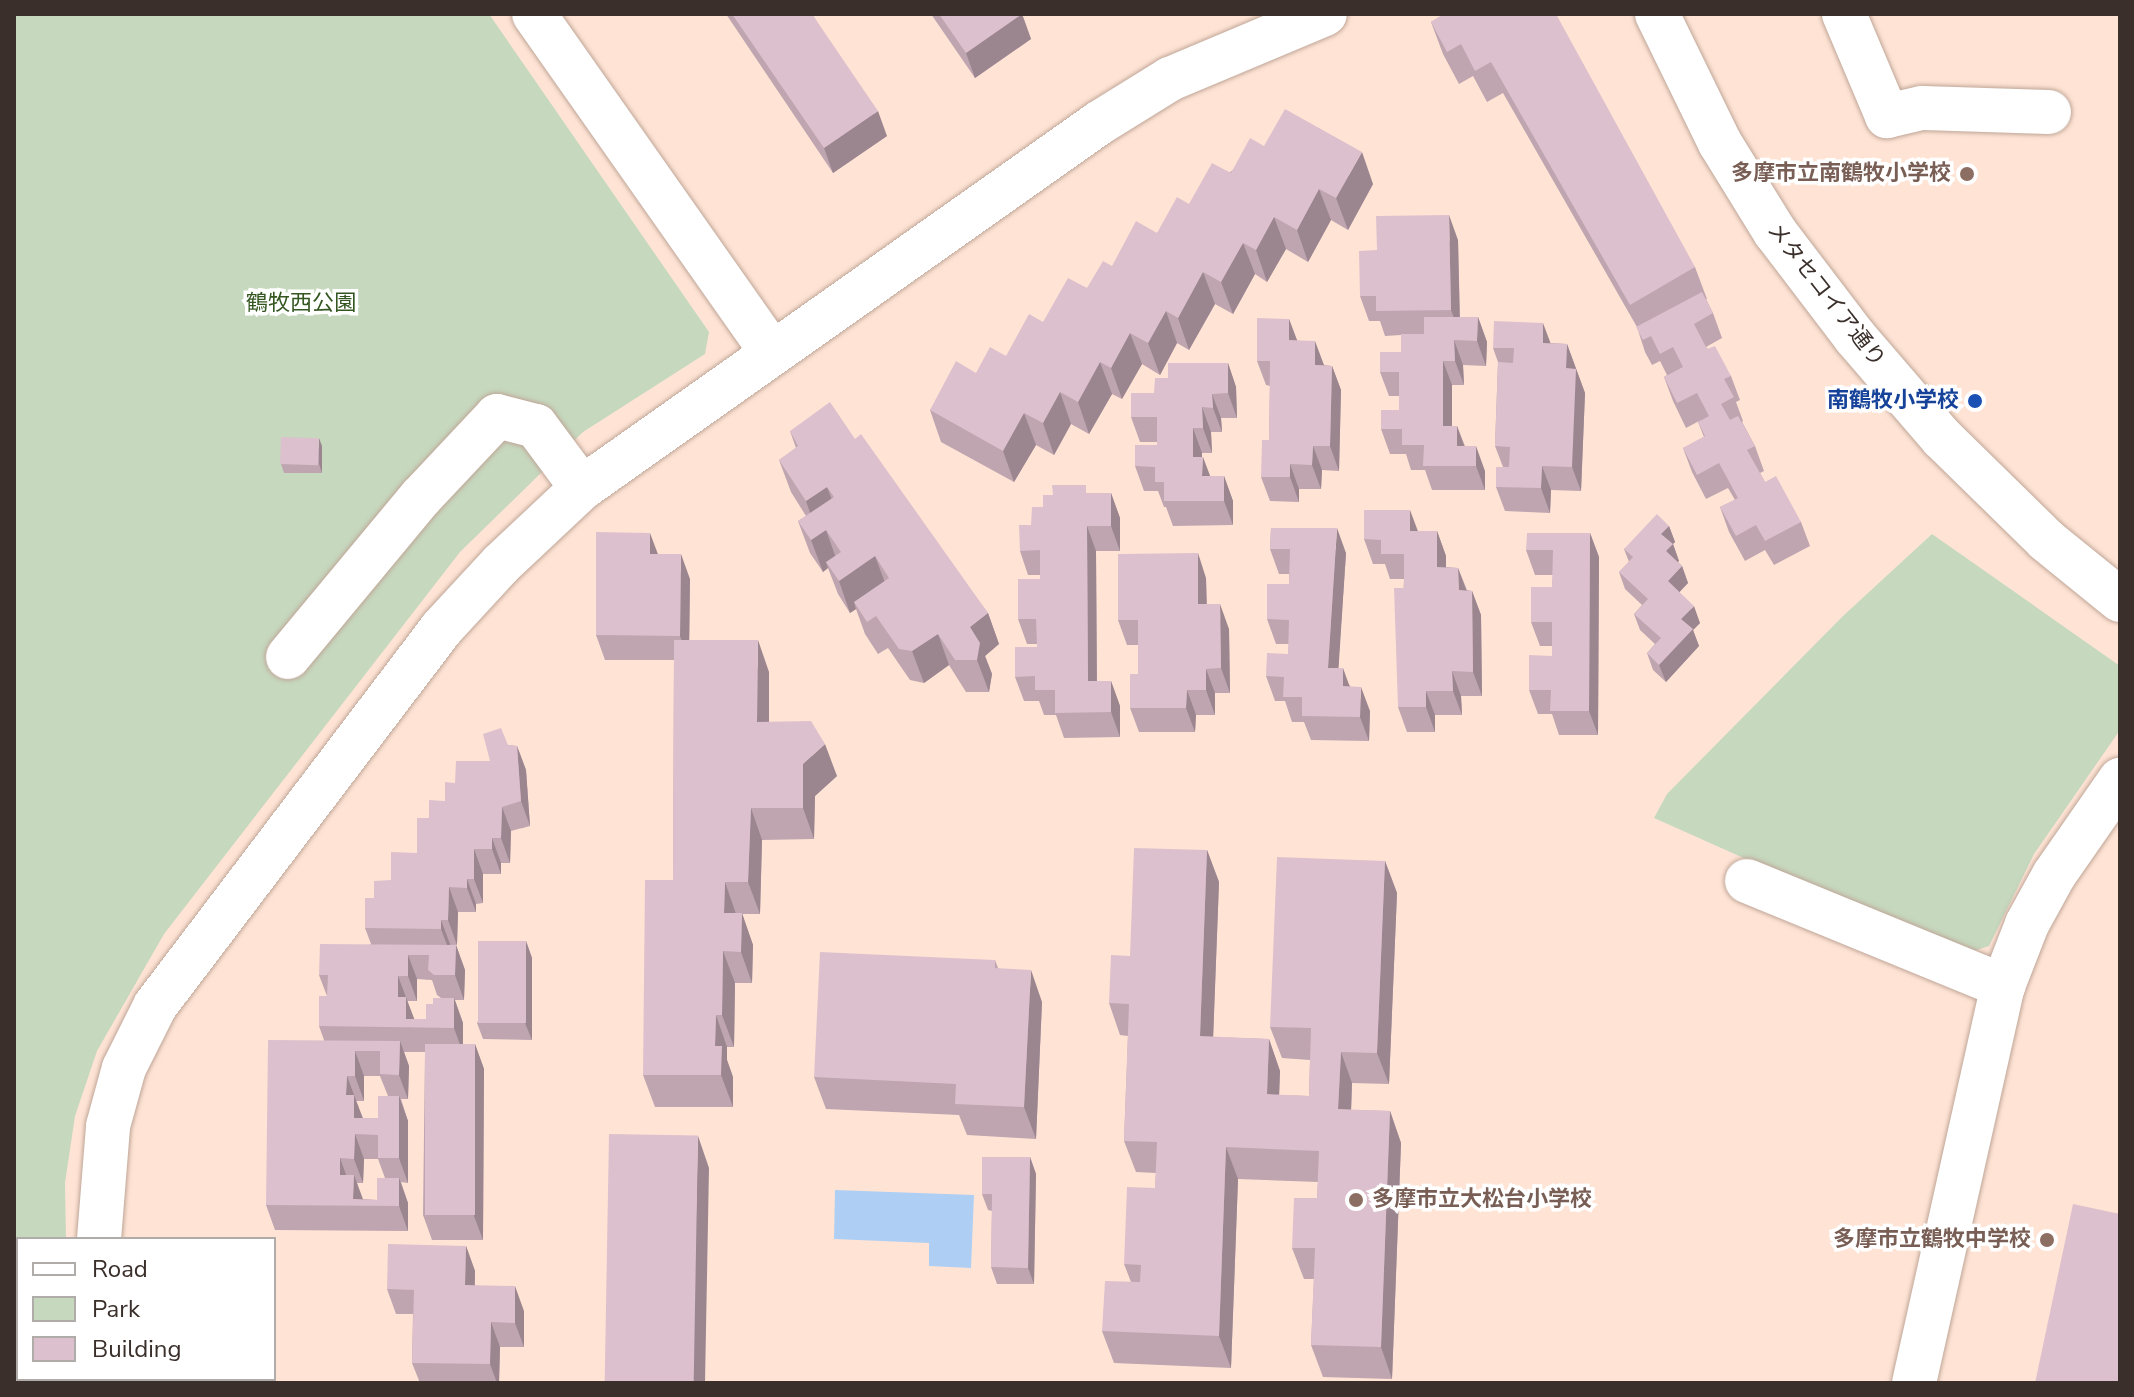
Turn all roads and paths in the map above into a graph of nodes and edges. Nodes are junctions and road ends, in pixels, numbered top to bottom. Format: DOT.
graph roads {
  1 [pos="534,14"];
  2 [pos="1325,14"];
  3 [pos="1657,14"];
  4 [pos="1849,18"];
  5 [pos="2049,112"];
  6 [pos="771,351"];
  7 [pos="582,488"];
  8 [pos="2120,600"];
  9 [pos="288,657"];
  10 [pos="2120,780"];
  11 [pos="1747,881"];
  12 [pos="2003,986"];
  13 [pos="99,1237"];
  14 [pos="1914,1383"];
  1 -- 6 [label="street"];
  2 -- 6 [label="street"];
  3 -- 8 [label="street, メタセコイア通り"];
  4 -- 5 [label="street"];
  6 -- 7 [label="street"];
  7 -- 9 [label="street"];
  7 -- 13 [label="street"];
  10 -- 12 [label="street"];
  11 -- 12 [label="street"];
  12 -- 14 [label="street"];
}
